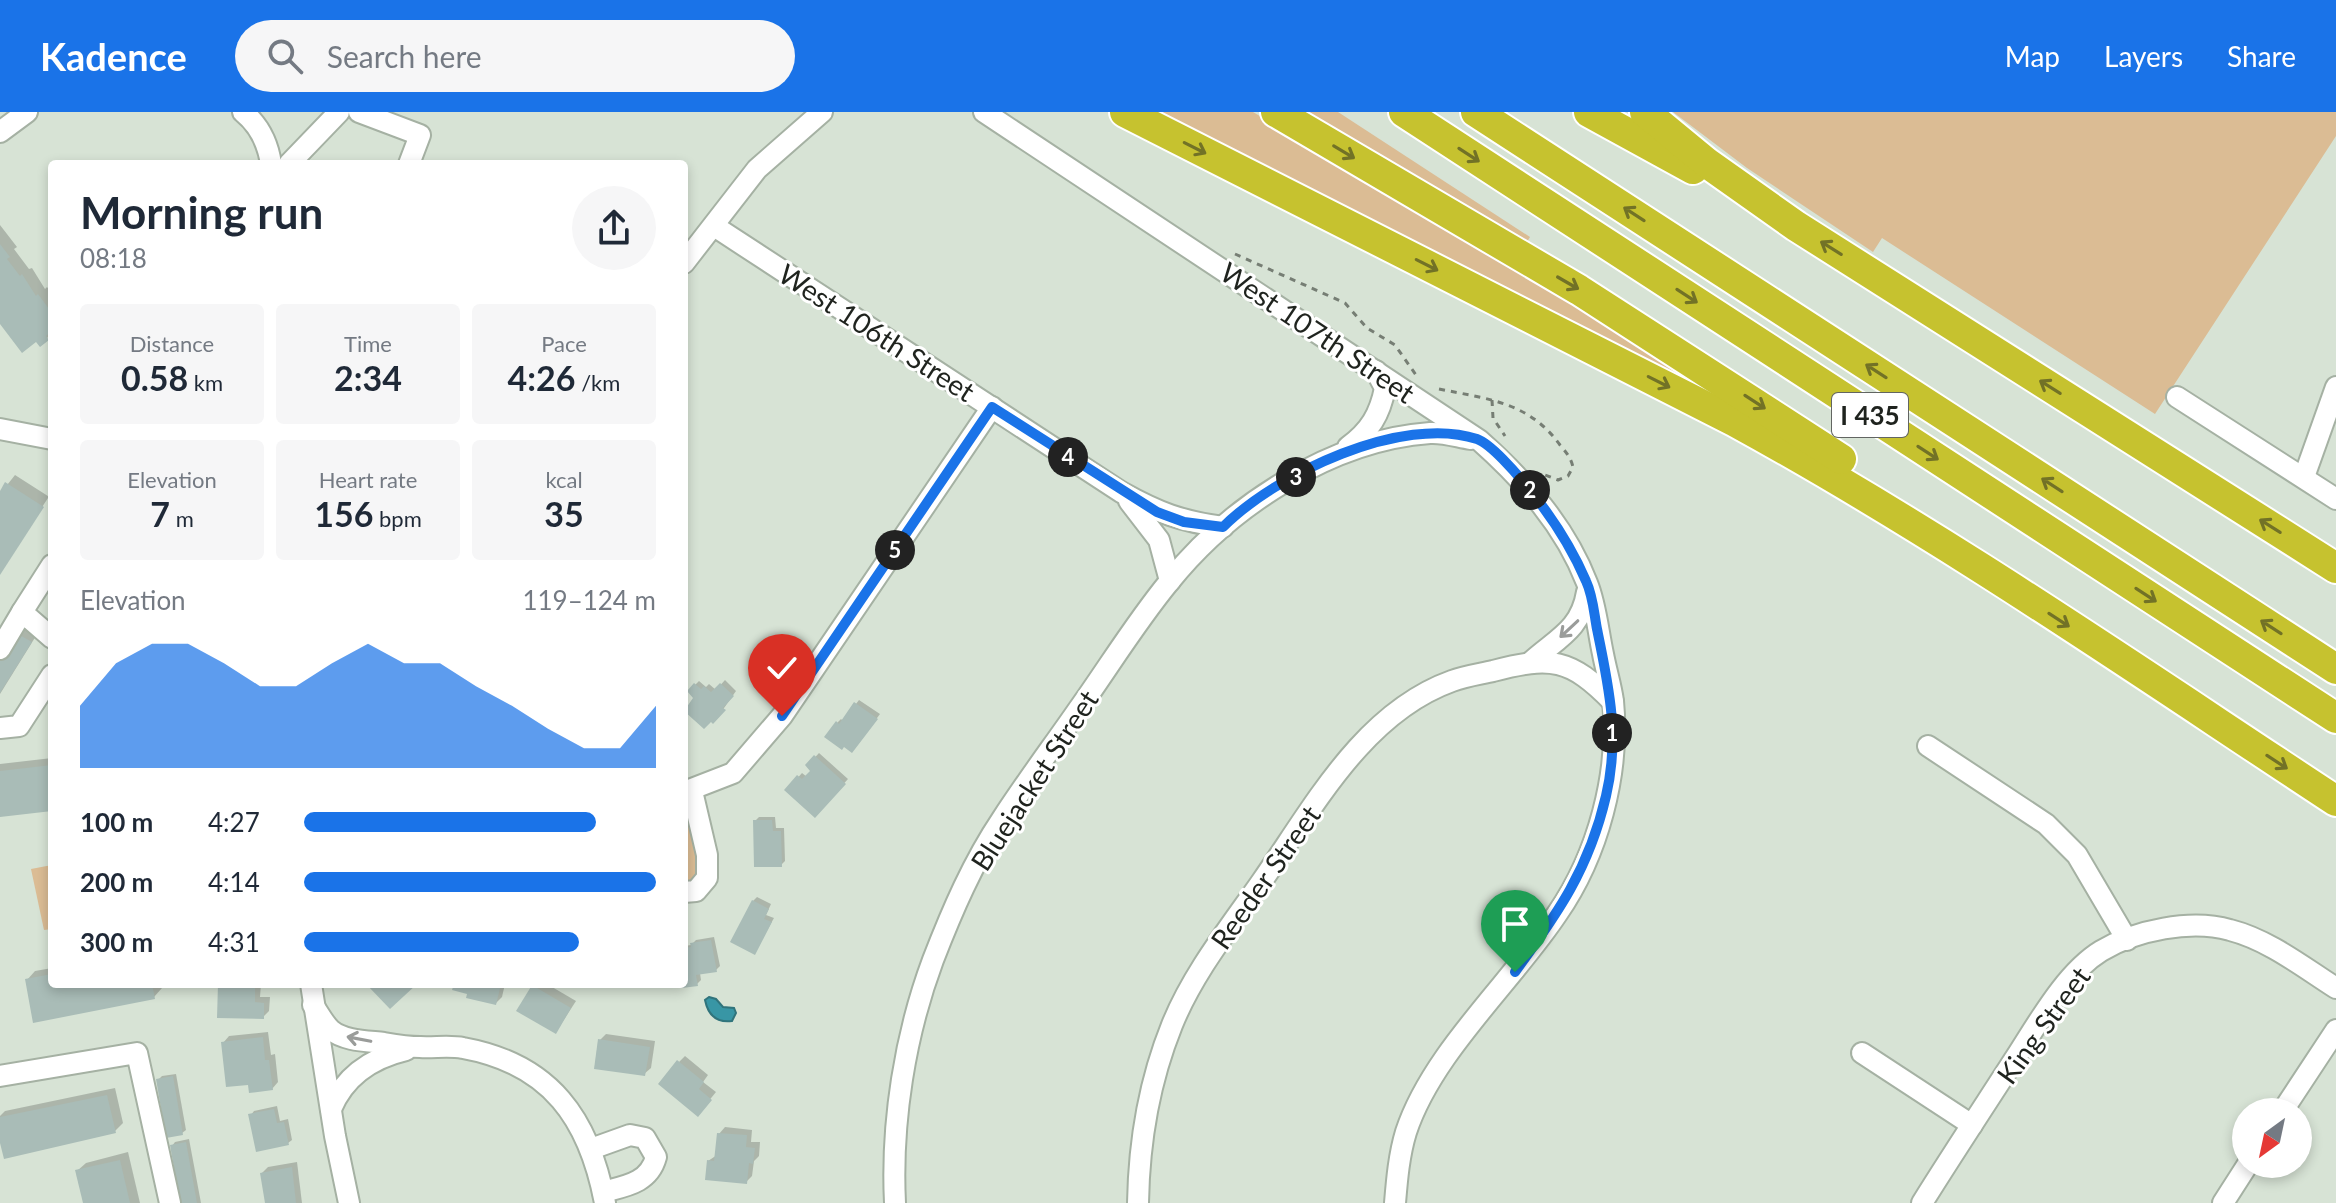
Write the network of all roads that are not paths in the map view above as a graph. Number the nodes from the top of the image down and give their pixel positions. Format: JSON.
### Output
{"nodes":[{"id":1,"x":27,"y":112,"type":"edge"},
{"id":2,"x":243,"y":112,"type":"edge"},
{"id":3,"x":339,"y":112,"type":"edge"},
{"id":4,"x":359,"y":112,"type":"edge"},
{"id":5,"x":822,"y":112,"type":"edge"},
{"id":6,"x":984,"y":112,"type":"edge"},
{"id":7,"x":1125,"y":112,"type":"edge"},
{"id":8,"x":1276,"y":112,"type":"edge"},
{"id":9,"x":1404,"y":112,"type":"edge"},
{"id":10,"x":1476,"y":112,"type":"edge"},
{"id":11,"x":1589,"y":112,"type":"edge"},
{"id":12,"x":1645,"y":112,"type":"edge"},
{"id":13,"x":0,"y":132,"type":"edge"},
{"id":14,"x":271,"y":160,"type":"edge"},
{"id":15,"x":293,"y":160,"type":"edge"},
{"id":16,"x":411,"y":160,"type":"edge"},
{"id":17,"x":714,"y":226,"type":"junction"},
{"id":18,"x":1796,"y":226,"type":"junction"},
{"id":19,"x":688,"y":258,"type":"edge"},
{"id":20,"x":1374,"y":369,"type":"junction"},
{"id":21,"x":2336,"y":387,"type":"edge"},
{"id":22,"x":2177,"y":397,"type":"dead end"},
{"id":23,"x":992,"y":407,"type":"junction"},
{"id":24,"x":2331,"y":420,"type":"edge"},
{"id":25,"x":0,"y":429,"type":"edge"},
{"id":26,"x":48,"y":438,"type":"edge"},
{"id":27,"x":1479,"y":440,"type":"junction"},
{"id":28,"x":1339,"y":455,"type":"junction"},
{"id":29,"x":2304,"y":477,"type":"junction"},
{"id":30,"x":1121,"y":492,"type":"junction"},
{"id":31,"x":2336,"y":499,"type":"edge"},
{"id":32,"x":1223,"y":527,"type":"junction"},
{"id":33,"x":2336,"y":568,"type":"edge"},
{"id":34,"x":48,"y":571,"type":"edge"},
{"id":35,"x":1994,"y":577,"type":"junction"},
{"id":36,"x":1170,"y":581,"type":"junction"},
{"id":37,"x":1588,"y":585,"type":"junction"},
{"id":38,"x":22,"y":612,"type":"junction"},
{"id":39,"x":48,"y":635,"type":"edge"},
{"id":40,"x":0,"y":649,"type":"edge"},
{"id":41,"x":1532,"y":661,"type":"junction"},
{"id":42,"x":2336,"y":669,"type":"edge"},
{"id":43,"x":48,"y":681,"type":"edge"},
{"id":44,"x":1613,"y":702,"type":"junction"},
{"id":45,"x":2336,"y":718,"type":"edge"},
{"id":46,"x":0,"y":728,"type":"edge"},
{"id":47,"x":1928,"y":746,"type":"dead end"},
{"id":48,"x":688,"y":791,"type":"edge"},
{"id":49,"x":2336,"y":801,"type":"edge"},
{"id":50,"x":688,"y":892,"type":"edge"},
{"id":51,"x":2127,"y":940,"type":"junction"},
{"id":52,"x":2336,"y":988,"type":"edge"},
{"id":53,"x":312,"y":994,"type":"edge"},
{"id":54,"x":2336,"y":1030,"type":"edge"},
{"id":55,"x":418,"y":1047,"type":"junction"},
{"id":56,"x":1862,"y":1053,"type":"dead end"},
{"id":57,"x":0,"y":1076,"type":"edge"},
{"id":58,"x":2291,"y":1098,"type":"edge"},
{"id":59,"x":331,"y":1109,"type":"junction"},
{"id":60,"x":1972,"y":1125,"type":"junction"},
{"id":61,"x":591,"y":1149,"type":"junction"},
{"id":62,"x":2239,"y":1178,"type":"edge"},
{"id":63,"x":604,"y":1197,"type":"edge"},
{"id":64,"x":170,"y":1203,"type":"edge"},
{"id":65,"x":349,"y":1203,"type":"edge"},
{"id":66,"x":895,"y":1203,"type":"edge"},
{"id":67,"x":1138,"y":1203,"type":"edge"},
{"id":68,"x":1395,"y":1203,"type":"edge"},
{"id":69,"x":1922,"y":1203,"type":"edge"},
{"id":70,"x":2223,"y":1203,"type":"edge"}],
"edges":[{"from":1,"to":13,"type":"street"},
{"from":2,"to":14,"type":"street"},
{"from":3,"to":15,"type":"street"},
{"from":4,"to":16,"type":"street"},
{"from":5,"to":17,"type":"street"},
{"from":6,"to":20,"type":"street","name":"West 107th Street"},
{"from":7,"to":35,"type":"highway","one_way":true},
{"from":8,"to":35,"type":"highway","one_way":true},
{"from":9,"to":45,"type":"highway","number":"I 435","one_way":true},
{"from":42,"to":10,"type":"highway","number":"I 435","one_way":true},
{"from":11,"to":18,"type":"highway"},
{"from":12,"to":18,"type":"highway"},
{"from":17,"to":19,"type":"street"},
{"from":17,"to":23,"type":"street","name":"West 106th Street"},
{"from":33,"to":18,"type":"highway","one_way":true},
{"from":20,"to":27,"type":"street","name":"West 107th Street"},
{"from":20,"to":28,"type":"street","name":"Bluejacket Street"},
{"from":21,"to":24,"type":"street"},
{"from":22,"to":29,"type":"street"},
{"from":23,"to":30,"type":"street","name":"West 106th Street"},
{"from":23,"to":48,"type":"street"},
{"from":24,"to":29,"type":"street"},
{"from":25,"to":26,"type":"street"},
{"from":27,"to":28,"type":"street","name":"Bluejacket Street"},
{"from":27,"to":37,"type":"street","name":"West 107th Street"},
{"from":28,"to":32,"type":"street","name":"Bluejacket Street"},
{"from":29,"to":31,"type":"street"},
{"from":30,"to":32,"type":"street","name":"West 106th Street"},
{"from":30,"to":36,"type":"street","name":"West 106th Street"},
{"from":32,"to":36,"type":"street","name":"Bluejacket Street"},
{"from":34,"to":38,"type":"street"},
{"from":35,"to":49,"type":"highway","one_way":true},
{"from":36,"to":66,"type":"street","name":"Bluejacket Street"},
{"from":37,"to":41,"type":"street","name":"Reeder Street","one_way":true},
{"from":37,"to":44,"type":"street","name":"West 107th Street"},
{"from":38,"to":39,"type":"street"},
{"from":38,"to":40,"type":"street"},
{"from":41,"to":44,"type":"street","name":"Reeder Street"},
{"from":41,"to":67,"type":"street","name":"Reeder Street"},
{"from":43,"to":46,"type":"street"},
{"from":44,"to":68,"type":"street","name":"West 107th Street"},
{"from":47,"to":51,"type":"street"},
{"from":48,"to":50,"type":"street"},
{"from":51,"to":52,"type":"street"},
{"from":51,"to":60,"type":"street","name":"King Street"},
{"from":55,"to":53,"type":"street","one_way":true},
{"from":53,"to":59,"type":"street"},
{"from":54,"to":58,"type":"street"},
{"from":55,"to":59,"type":"street"},
{"from":55,"to":61,"type":"street"},
{"from":56,"to":60,"type":"street"},
{"from":57,"to":64,"type":"street"},
{"from":59,"to":65,"type":"street"},
{"from":60,"to":69,"type":"street","name":"King Street"},
{"from":61,"to":63,"type":"street"},
{"from":61,"to":63,"type":"street"},
{"from":62,"to":70,"type":"street"}]}
